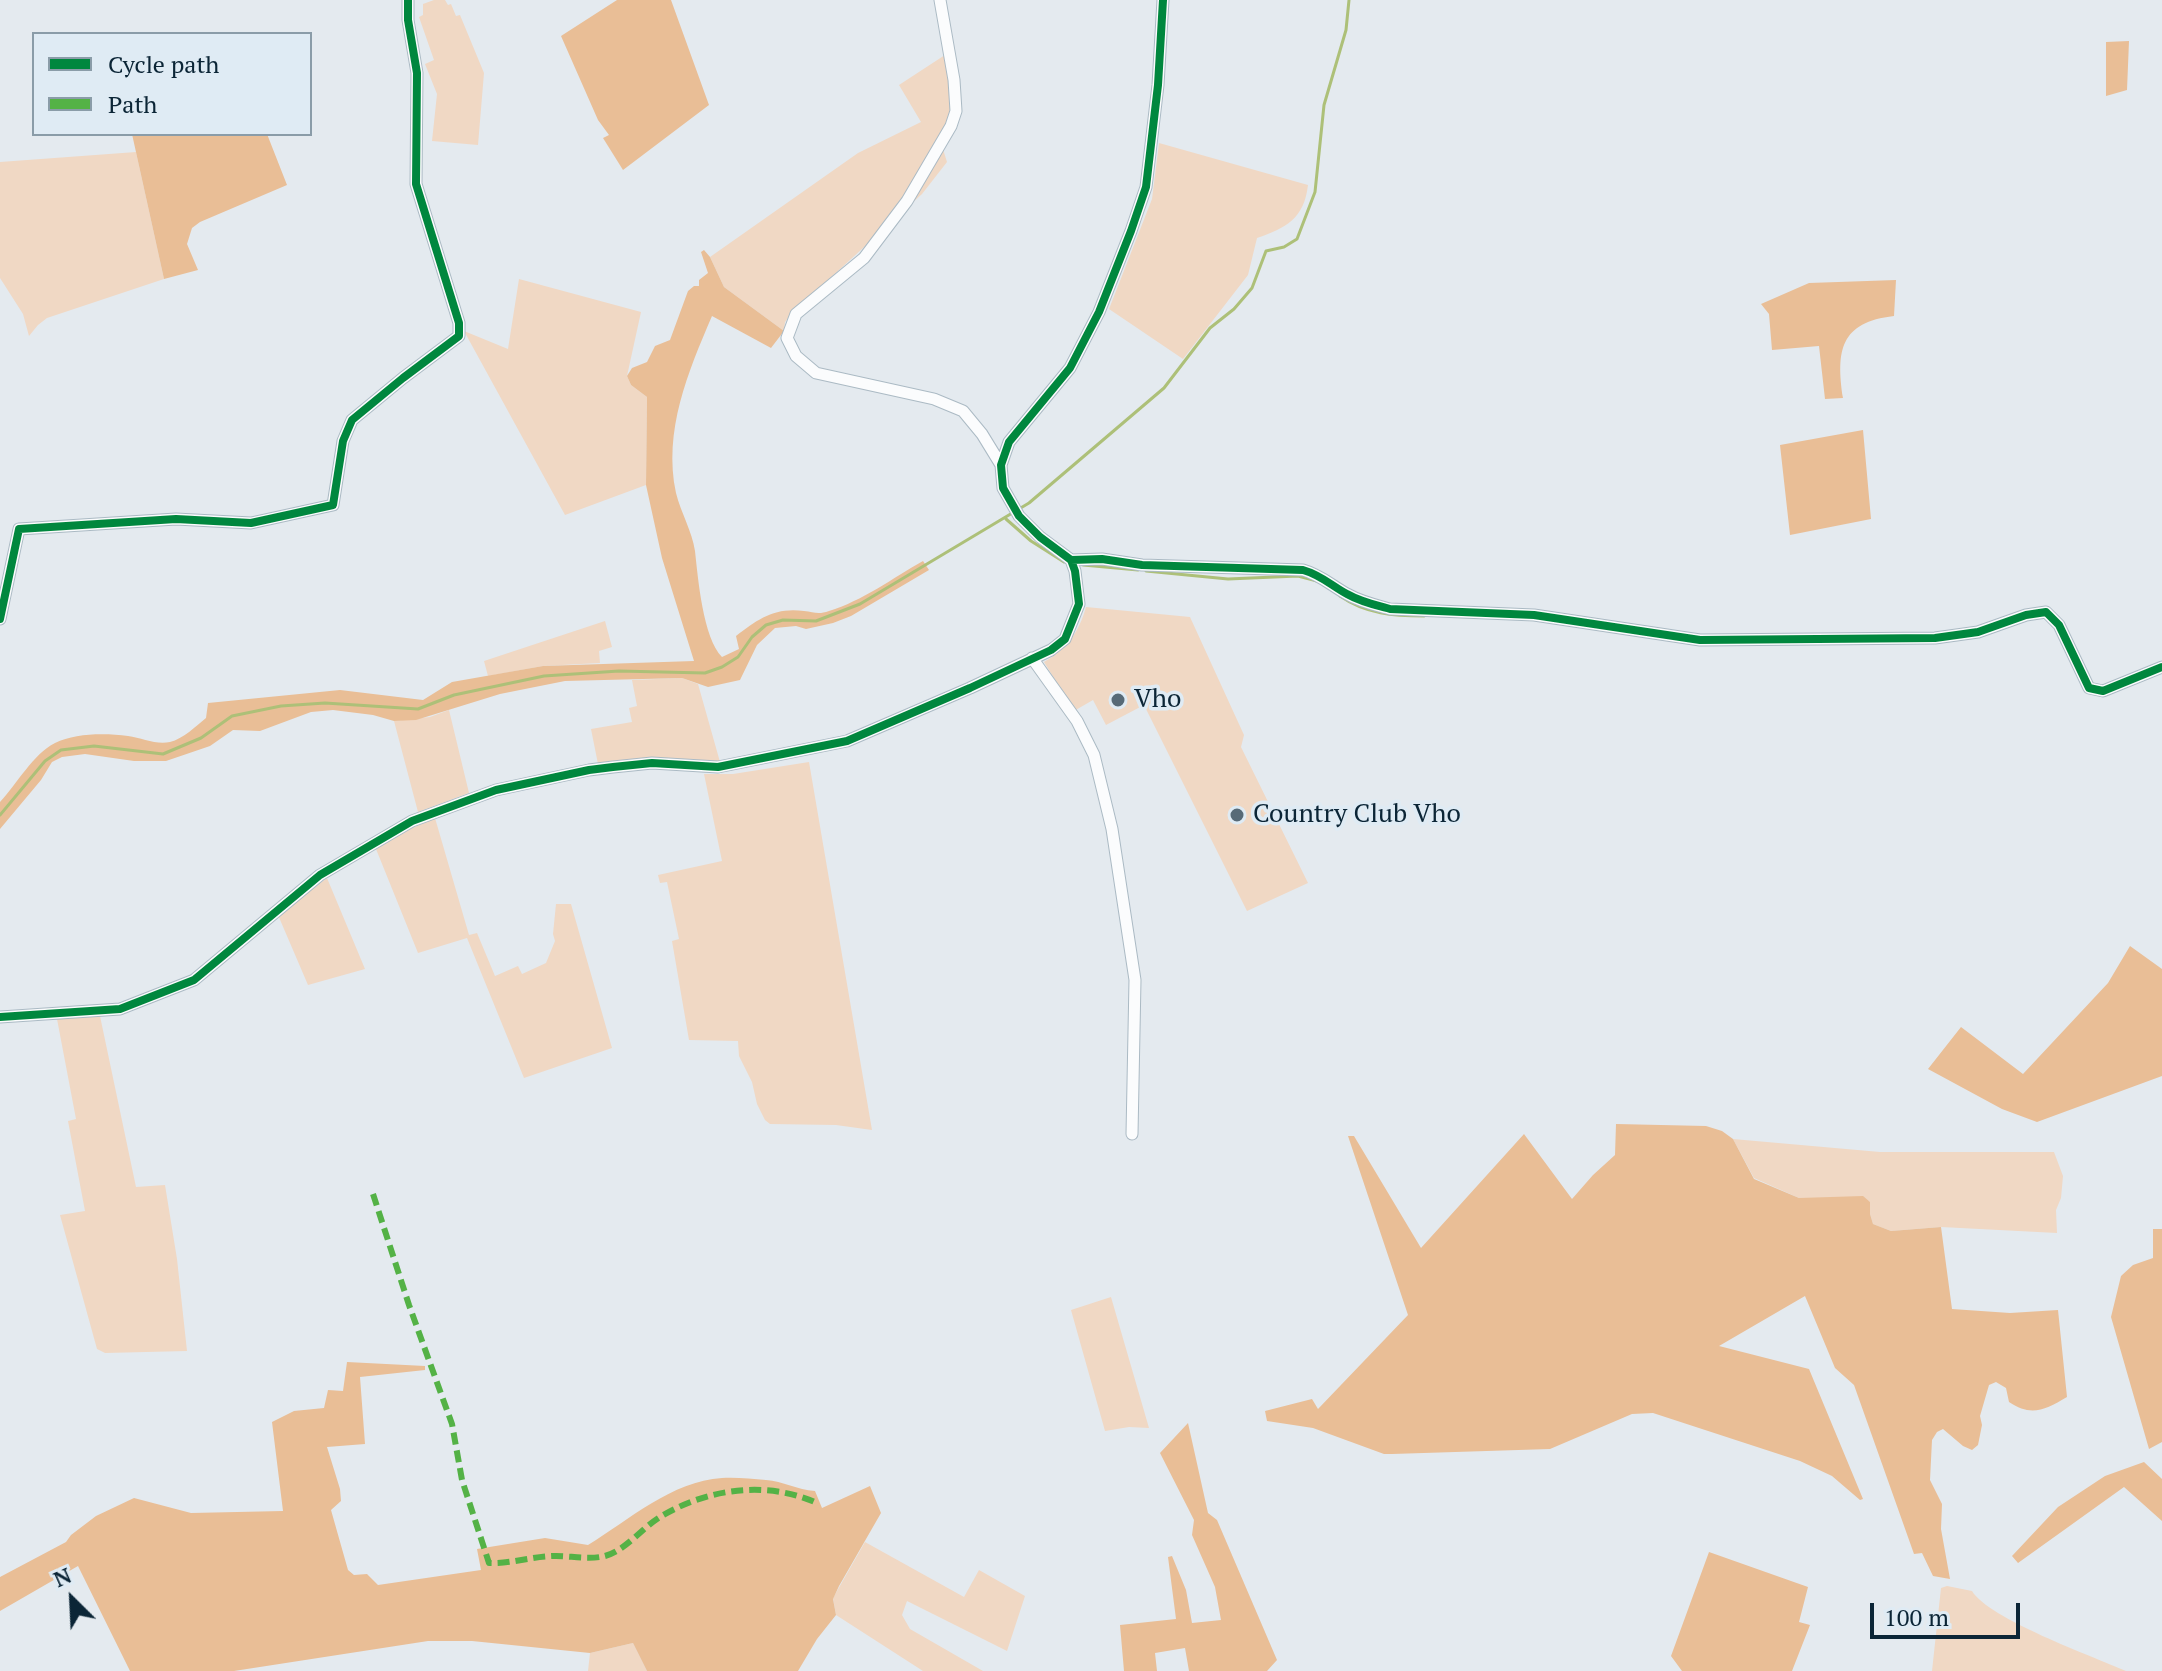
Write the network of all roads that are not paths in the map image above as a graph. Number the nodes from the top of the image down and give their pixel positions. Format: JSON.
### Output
{"nodes":[{"id":1,"x":408,"y":0,"type":"edge"},
{"id":2,"x":940,"y":0,"type":"edge"},
{"id":3,"x":1163,"y":0,"type":"edge"},
{"id":4,"x":1001,"y":465,"type":"junction"},
{"id":5,"x":1071,"y":560,"type":"junction"},
{"id":6,"x":0,"y":619,"type":"edge"},
{"id":7,"x":1032,"y":658,"type":"junction"},
{"id":8,"x":2162,"y":667,"type":"edge"},
{"id":9,"x":0,"y":1017,"type":"edge"},
{"id":10,"x":1132,"y":1134,"type":"dead end"}],
"edges":[{"from":1,"to":6,"type":"street"},
{"from":2,"to":4,"type":"street"},
{"from":3,"to":4,"type":"street"},
{"from":4,"to":5,"type":"street"},
{"from":5,"to":7,"type":"street"},
{"from":5,"to":8,"type":"street"},
{"from":7,"to":9,"type":"street"},
{"from":7,"to":10,"type":"street"}]}
